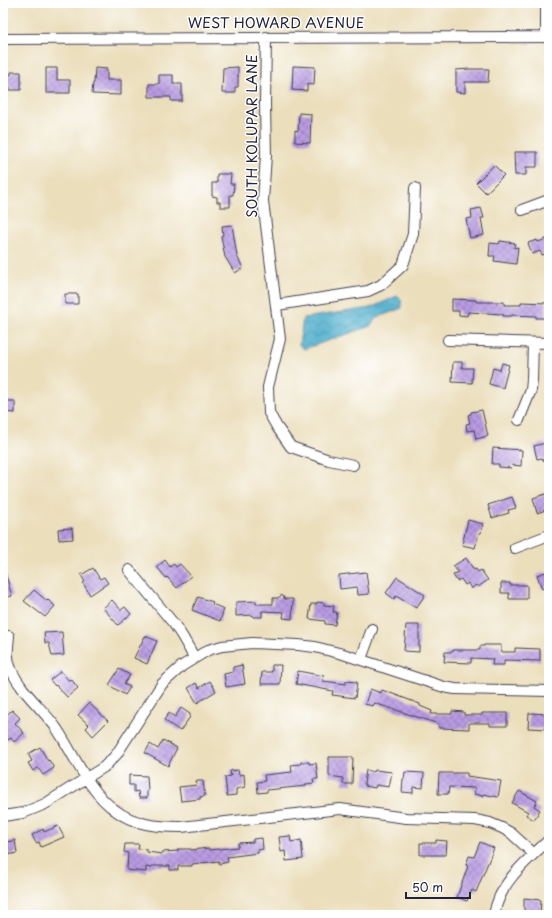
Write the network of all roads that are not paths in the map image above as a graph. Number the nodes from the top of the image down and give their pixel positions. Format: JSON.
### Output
{"nodes":[{"id":1,"x":546,"y":3,"type":"edge"},
{"id":2,"x":266,"y":37,"type":"junction"},
{"id":3,"x":547,"y":37,"type":"edge"},
{"id":4,"x":3,"y":39,"type":"edge"},
{"id":5,"x":415,"y":188,"type":"dead end"},
{"id":6,"x":549,"y":200,"type":"edge"},
{"id":7,"x":522,"y":210,"type":"dead end"},
{"id":8,"x":277,"y":306,"type":"junction"},
{"id":9,"x":448,"y":340,"type":"dead end"},
{"id":10,"x":533,"y":343,"type":"junction"},
{"id":11,"x":549,"y":343,"type":"edge"},
{"id":12,"x":519,"y":420,"type":"dead end"},
{"id":13,"x":353,"y":464,"type":"dead end"},
{"id":14,"x":549,"y":536,"type":"edge"},
{"id":15,"x":515,"y":548,"type":"dead end"},
{"id":16,"x":129,"y":570,"type":"dead end"},
{"id":17,"x":372,"y":629,"type":"dead end"},
{"id":18,"x":9,"y":636,"type":"dead end"},
{"id":19,"x":194,"y":657,"type":"junction"},
{"id":20,"x":361,"y":659,"type":"junction"},
{"id":21,"x":549,"y":691,"type":"edge"},
{"id":22,"x":87,"y":778,"type":"junction"},
{"id":23,"x":3,"y":816,"type":"edge"},
{"id":24,"x":549,"y":840,"type":"edge"},
{"id":25,"x":534,"y":854,"type":"junction"},
{"id":26,"x":494,"y":915,"type":"edge"}],
"edges":[{"from":1,"to":3,"type":"street"},
{"from":2,"to":3,"type":"street","name":"WEST HOWARD AVENUE"},
{"from":2,"to":4,"type":"street","name":"WEST HOWARD AVENUE"},
{"from":2,"to":8,"type":"street","name":"SOUTH KOLUPAR LANE"},
{"from":5,"to":8,"type":"street"},
{"from":6,"to":7,"type":"street"},
{"from":8,"to":13,"type":"street","name":"SOUTH KOLUPAR LANE"},
{"from":9,"to":10,"type":"street"},
{"from":10,"to":11,"type":"street"},
{"from":10,"to":12,"type":"street"},
{"from":14,"to":15,"type":"street"},
{"from":16,"to":19,"type":"street"},
{"from":17,"to":20,"type":"street"},
{"from":18,"to":22,"type":"street"},
{"from":19,"to":20,"type":"street"},
{"from":19,"to":22,"type":"street"},
{"from":20,"to":21,"type":"street"},
{"from":22,"to":23,"type":"street"},
{"from":22,"to":25,"type":"street"},
{"from":24,"to":25,"type":"street"},
{"from":25,"to":26,"type":"street"}]}
